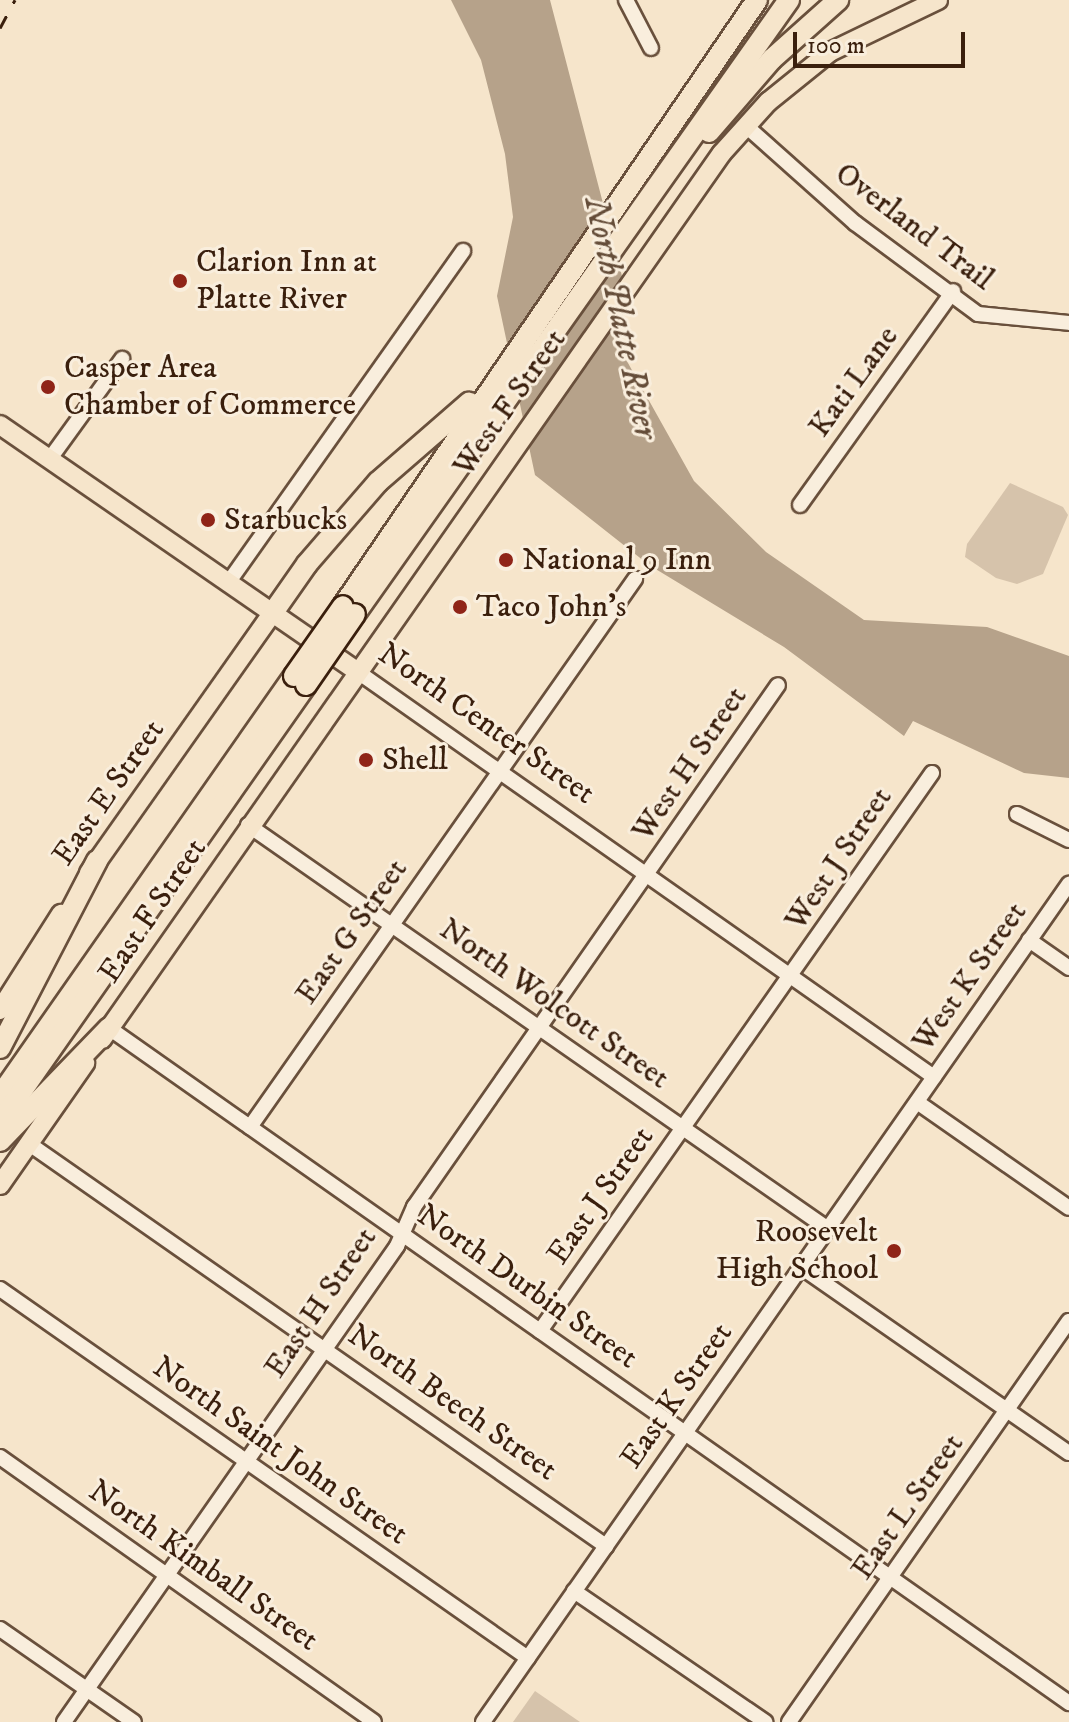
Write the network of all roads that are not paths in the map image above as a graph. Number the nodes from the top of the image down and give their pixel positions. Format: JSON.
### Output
{"nodes":[{"id":1,"x":626,"y":0,"type":"edge"},
{"id":2,"x":757,"y":0,"type":"edge"},
{"id":3,"x":767,"y":0,"type":"edge"},
{"id":4,"x":789,"y":0,"type":"edge"},
{"id":5,"x":838,"y":0,"type":"edge"},
{"id":6,"x":938,"y":0,"type":"edge"},
{"id":7,"x":651,"y":48,"type":"dead end"},
{"id":8,"x":717,"y":63,"type":"junction"},
{"id":9,"x":746,"y":126,"type":"junction"},
{"id":10,"x":645,"y":204,"type":"junction"},
{"id":11,"x":463,"y":251,"type":"dead end"},
{"id":12,"x":953,"y":291,"type":"junction"},
{"id":13,"x":1069,"y":323,"type":"edge"},
{"id":14,"x":122,"y":359,"type":"dead end"},
{"id":15,"x":492,"y":382,"type":"junction"},
{"id":16,"x":0,"y":425,"type":"edge"},
{"id":17,"x":49,"y":460,"type":"junction"},
{"id":18,"x":800,"y":505,"type":"dead end"},
{"id":19,"x":635,"y":579,"type":"dead end"},
{"id":20,"x":228,"y":583,"type":"junction"},
{"id":21,"x":349,"y":610,"type":"junction"},
{"id":22,"x":272,"y":614,"type":"junction"},
{"id":23,"x":358,"y":672,"type":"junction"},
{"id":24,"x":300,"y":680,"type":"junction"},
{"id":25,"x":778,"y":685,"type":"dead end"},
{"id":26,"x":500,"y":769,"type":"junction"},
{"id":27,"x":932,"y":773,"type":"dead end"},
{"id":28,"x":1017,"y":814,"type":"dead end"},
{"id":29,"x":248,"y":825,"type":"junction"},
{"id":30,"x":1069,"y":840,"type":"edge"},
{"id":31,"x":97,"y":861,"type":"junction"},
{"id":32,"x":649,"y":875,"type":"junction"},
{"id":33,"x":1069,"y":884,"type":"edge"},
{"id":34,"x":392,"y":925,"type":"junction"},
{"id":35,"x":1029,"y":940,"type":"junction"},
{"id":36,"x":1069,"y":968,"type":"edge"},
{"id":37,"x":792,"y":976,"type":"junction"},
{"id":38,"x":0,"y":1010,"type":"edge"},
{"id":39,"x":109,"y":1028,"type":"junction"},
{"id":40,"x":541,"y":1029,"type":"junction"},
{"id":41,"x":0,"y":1048,"type":"edge"},
{"id":42,"x":934,"y":1077,"type":"junction"},
{"id":43,"x":0,"y":1096,"type":"edge"},
{"id":44,"x":917,"y":1102,"type":"junction"},
{"id":45,"x":0,"y":1122,"type":"edge"},
{"id":46,"x":250,"y":1127,"type":"junction"},
{"id":47,"x":684,"y":1129,"type":"junction"},
{"id":48,"x":0,"y":1141,"type":"edge"},
{"id":49,"x":28,"y":1143,"type":"junction"},
{"id":50,"x":0,"y":1185,"type":"edge"},
{"id":51,"x":1069,"y":1208,"type":"edge"},
{"id":52,"x":828,"y":1229,"type":"junction"},
{"id":53,"x":402,"y":1234,"type":"junction"},
{"id":54,"x":801,"y":1267,"type":"junction"},
{"id":55,"x":0,"y":1289,"type":"edge"},
{"id":56,"x":1069,"y":1321,"type":"edge"},
{"id":57,"x":540,"y":1331,"type":"junction"},
{"id":58,"x":325,"y":1349,"type":"junction"},
{"id":59,"x":1009,"y":1411,"type":"junction"},
{"id":60,"x":685,"y":1433,"type":"junction"},
{"id":61,"x":1069,"y":1453,"type":"edge"},
{"id":62,"x":0,"y":1457,"type":"edge"},
{"id":63,"x":246,"y":1462,"type":"junction"},
{"id":64,"x":606,"y":1546,"type":"junction"},
{"id":65,"x":166,"y":1574,"type":"junction"},
{"id":66,"x":892,"y":1579,"type":"junction"},
{"id":67,"x":574,"y":1591,"type":"junction"},
{"id":68,"x":0,"y":1629,"type":"edge"},
{"id":69,"x":528,"y":1658,"type":"junction"},
{"id":70,"x":88,"y":1688,"type":"junction"},
{"id":71,"x":1069,"y":1703,"type":"edge"},
{"id":72,"x":64,"y":1722,"type":"edge"},
{"id":73,"x":134,"y":1722,"type":"edge"},
{"id":74,"x":374,"y":1722,"type":"edge"},
{"id":75,"x":483,"y":1722,"type":"edge"},
{"id":76,"x":765,"y":1722,"type":"edge"},
{"id":77,"x":789,"y":1722,"type":"edge"}],
"edges":[{"from":1,"to":7,"type":"street"},
{"from":2,"to":8,"type":"highway"},
{"from":3,"to":8,"type":"highway"},
{"from":4,"to":10,"type":"highway"},
{"from":5,"to":10,"type":"highway"},
{"from":6,"to":9,"type":"main road","name":"West F Street"},
{"from":8,"to":15,"type":"highway"},
{"from":9,"to":12,"type":"street","name":"Overland Trail"},
{"from":9,"to":23,"type":"main road","name":"West F Street"},
{"from":10,"to":21,"type":"highway"},
{"from":11,"to":20,"type":"street"},
{"from":12,"to":13,"type":"street","name":"Overland Trail"},
{"from":12,"to":18,"type":"street","name":"Kati Lane"},
{"from":14,"to":17,"type":"street"},
{"from":15,"to":21,"type":"highway"},
{"from":15,"to":22,"type":"highway"},
{"from":16,"to":17,"type":"main road","name":"North Center Street"},
{"from":17,"to":20,"type":"main road","name":"North Center Street"},
{"from":19,"to":26,"type":"street","name":"East G Street"},
{"from":20,"to":22,"type":"main road","name":"North Center Street"},
{"from":21,"to":24,"type":"highway","bridge":true},
{"from":22,"to":23,"type":"main road","name":"North Center Street"},
{"from":22,"to":31,"type":"main road","name":"East E Street"},
{"from":23,"to":26,"type":"street","name":"North Center Street"},
{"from":23,"to":29,"type":"main road","name":"East F Street"},
{"from":24,"to":43,"type":"highway"},
{"from":24,"to":45,"type":"highway"},
{"from":25,"to":32,"type":"street","name":"West H Street"},
{"from":26,"to":32,"type":"street","name":"North Center Street"},
{"from":26,"to":34,"type":"street","name":"East G Street"},
{"from":27,"to":37,"type":"street","name":"West J Street"},
{"from":28,"to":30,"type":"street"},
{"from":29,"to":34,"type":"street","name":"North Wolcott Street"},
{"from":29,"to":39,"type":"main road","name":"East F Street"},
{"from":31,"to":38,"type":"main road","name":"East E Street"},
{"from":31,"to":41,"type":"highway"},
{"from":32,"to":37,"type":"street","name":"North Center Street"},
{"from":32,"to":40,"type":"street","name":"East H Street"},
{"from":33,"to":35,"type":"street","name":"West K Street"},
{"from":34,"to":40,"type":"street","name":"North Wolcott Street"},
{"from":34,"to":46,"type":"street","name":"East G Street"},
{"from":35,"to":36,"type":"street"},
{"from":35,"to":42,"type":"street","name":"West K Street"},
{"from":37,"to":42,"type":"street","name":"North Center Street"},
{"from":37,"to":47,"type":"street","name":"East J Street"},
{"from":39,"to":46,"type":"street","name":"North Durbin Street"},
{"from":39,"to":48,"type":"highway"},
{"from":39,"to":49,"type":"main road","name":"East F Street"},
{"from":40,"to":47,"type":"street","name":"North Wolcott Street"},
{"from":40,"to":53,"type":"street","name":"East H Street"},
{"from":42,"to":44,"type":"street","name":"West K Street"},
{"from":44,"to":51,"type":"street"},
{"from":44,"to":52,"type":"street","name":"East K Street"},
{"from":46,"to":53,"type":"street","name":"North Durbin Street"},
{"from":47,"to":52,"type":"street","name":"North Wolcott Street"},
{"from":47,"to":57,"type":"street","name":"East J Street"},
{"from":49,"to":50,"type":"main road","name":"East F Street"},
{"from":49,"to":58,"type":"street","name":"North Beech Street"},
{"from":52,"to":54,"type":"street","name":"East K Street"},
{"from":53,"to":57,"type":"street","name":"North Durbin Street"},
{"from":53,"to":58,"type":"street","name":"East H Street"},
{"from":54,"to":59,"type":"street"},
{"from":54,"to":60,"type":"street","name":"East K Street"},
{"from":55,"to":63,"type":"street","name":"North Saint John Street"},
{"from":56,"to":59,"type":"street","name":"East L Street"},
{"from":57,"to":60,"type":"street","name":"North Durbin Street"},
{"from":58,"to":63,"type":"street","name":"East H Street"},
{"from":58,"to":64,"type":"street","name":"North Beech Street"},
{"from":59,"to":61,"type":"street"},
{"from":59,"to":66,"type":"street","name":"East L Street"},
{"from":60,"to":64,"type":"street","name":"East K Street"},
{"from":60,"to":66,"type":"street","name":"North Durbin Street"},
{"from":62,"to":65,"type":"street","name":"North Kimball Street"},
{"from":63,"to":65,"type":"street","name":"East H Street"},
{"from":63,"to":69,"type":"street","name":"North Saint John Street"},
{"from":64,"to":67,"type":"street","name":"East K Street"},
{"from":65,"to":70,"type":"street","name":"East H Street"},
{"from":65,"to":74,"type":"street","name":"North Kimball Street"},
{"from":66,"to":71,"type":"street","name":"North Durbin Street"},
{"from":66,"to":77,"type":"street","name":"East L Street"},
{"from":67,"to":69,"type":"street","name":"East K Street"},
{"from":67,"to":76,"type":"street"},
{"from":68,"to":70,"type":"street"},
{"from":69,"to":75,"type":"street","name":"East K Street"},
{"from":70,"to":72,"type":"street","name":"East H Street"},
{"from":70,"to":73,"type":"street"}]}
